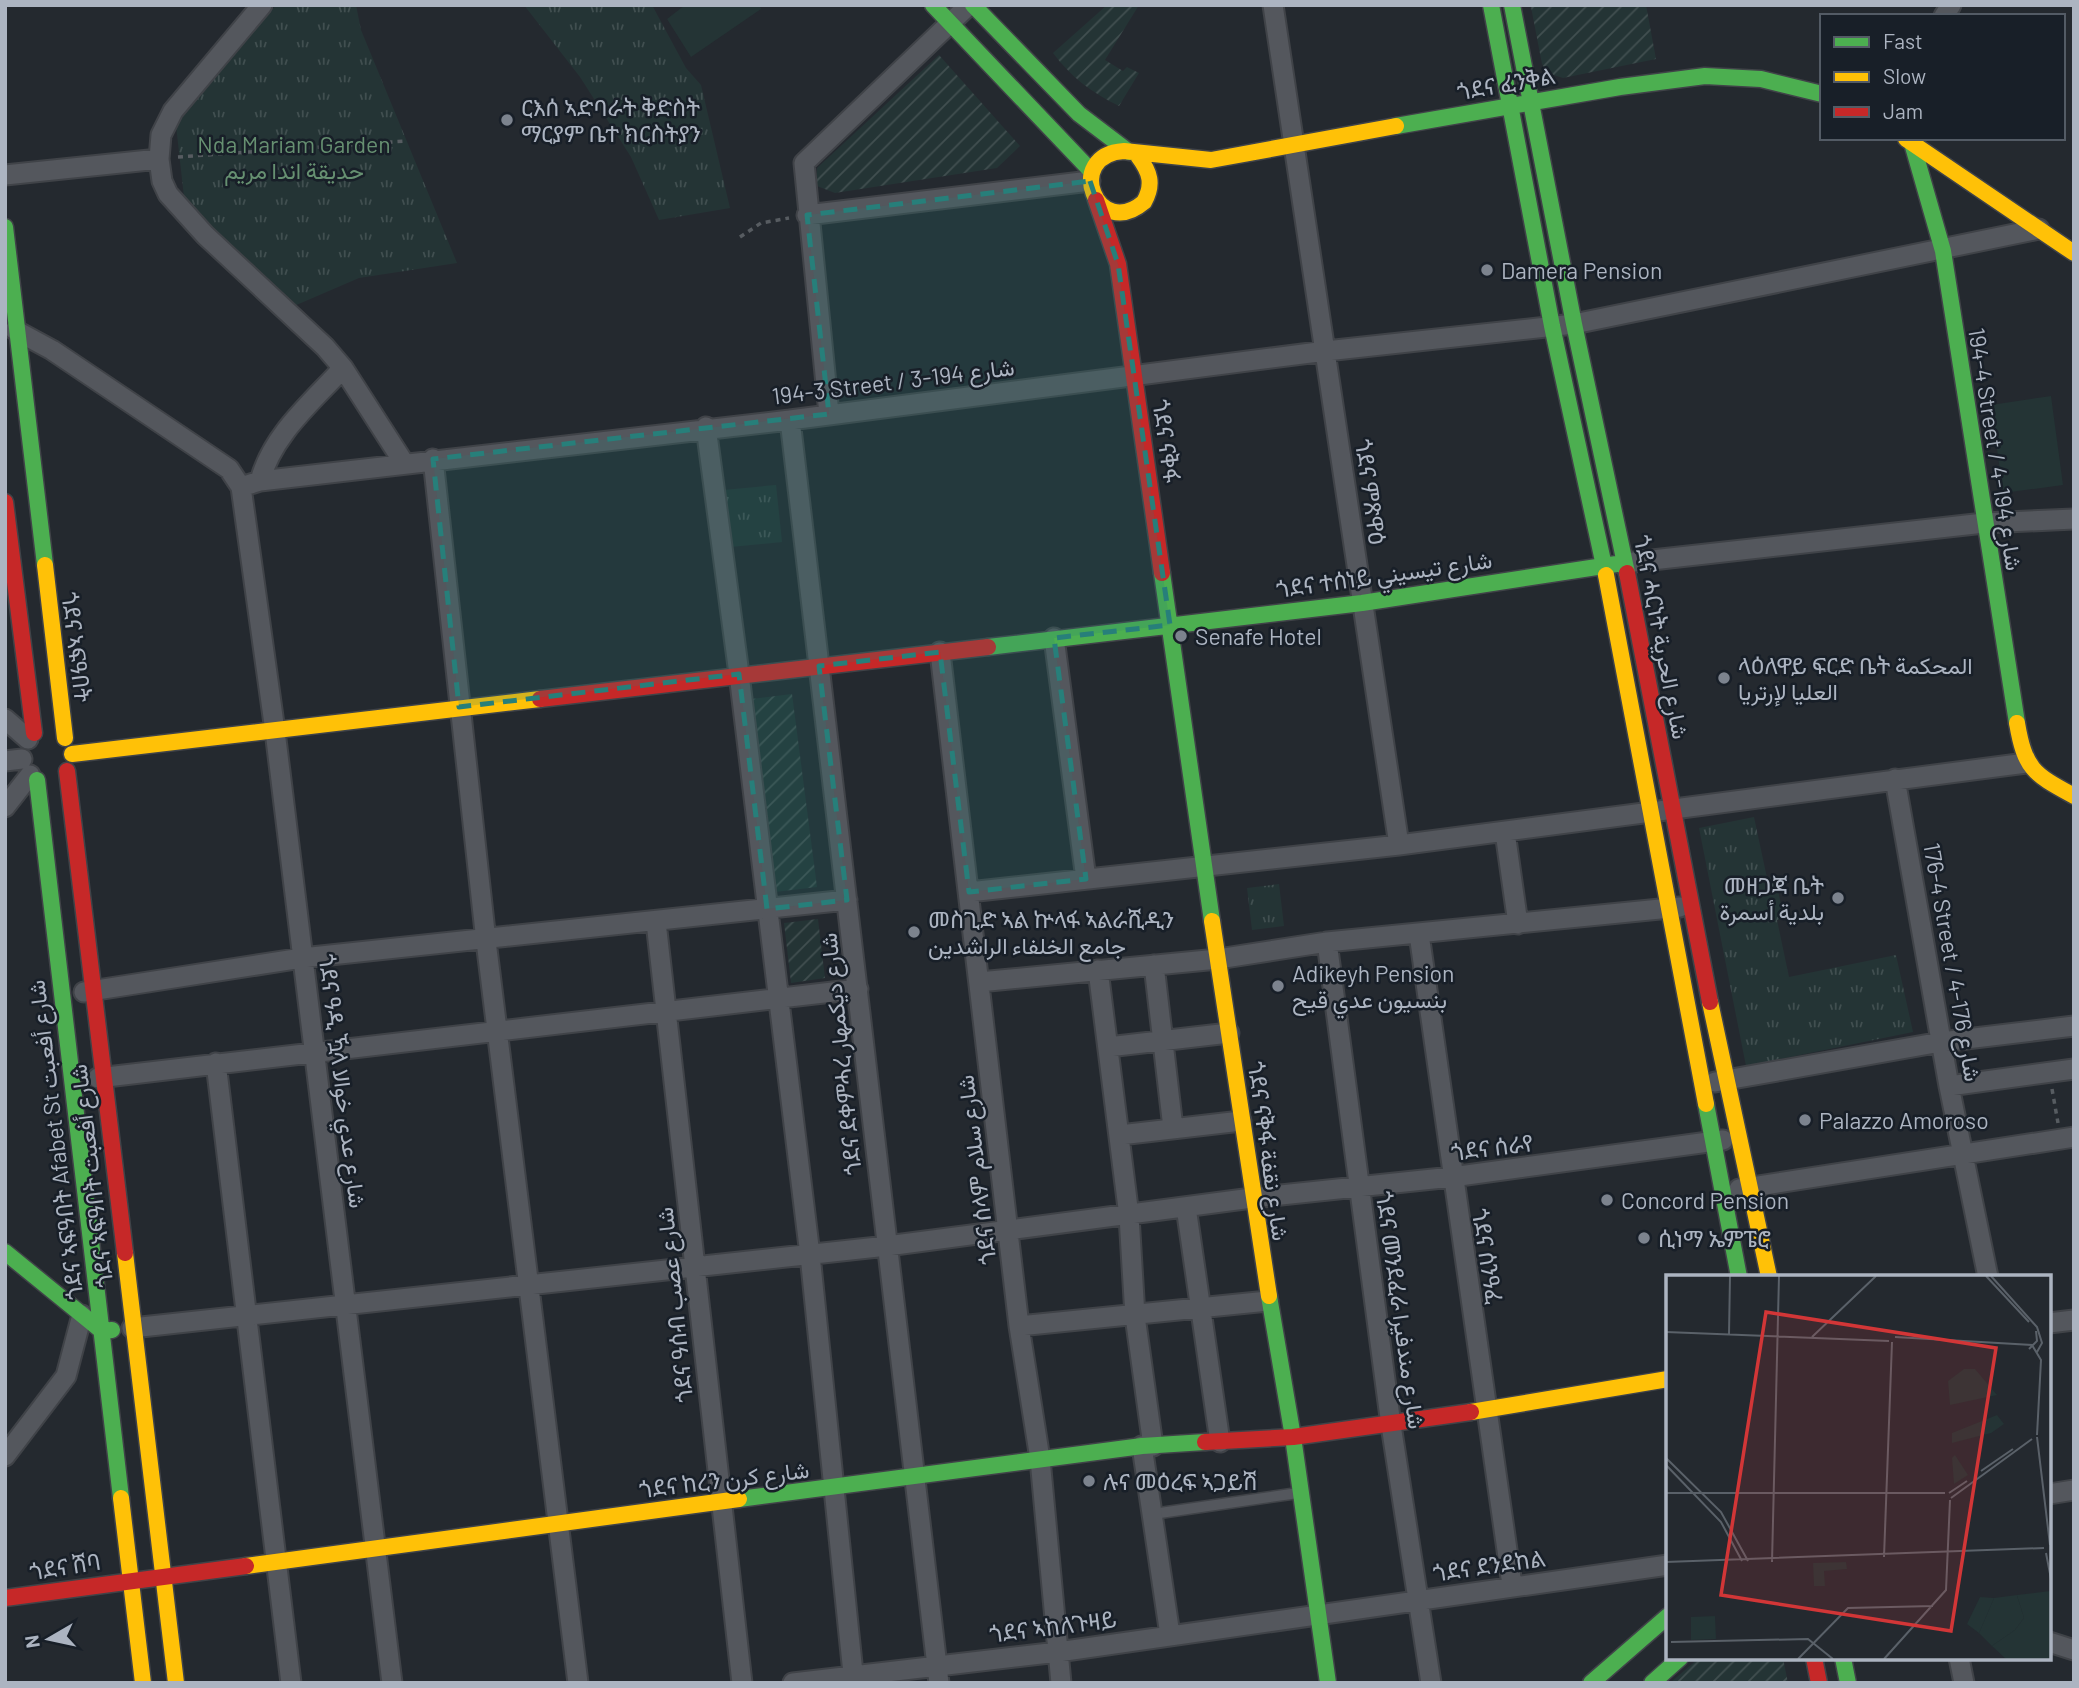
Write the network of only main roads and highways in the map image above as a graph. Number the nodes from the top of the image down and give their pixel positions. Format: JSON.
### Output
{"nodes":[{"id":1,"x":933,"y":5,"type":"edge"},
{"id":2,"x":971,"y":5,"type":"edge"},
{"id":3,"x":1491,"y":5,"type":"edge"},
{"id":4,"x":1512,"y":5,"type":"edge"},
{"id":5,"x":1820,"y":93,"type":"edge"},
{"id":6,"x":1532,"y":101,"type":"junction"},
{"id":7,"x":1510,"y":105,"type":"junction"},
{"id":8,"x":1908,"y":141,"type":"edge"},
{"id":9,"x":1133,"y":154,"type":"junction"},
{"id":10,"x":1198,"y":160,"type":"junction"},
{"id":11,"x":1183,"y":171,"type":"dead end"},
{"id":12,"x":1091,"y":176,"type":"junction"},
{"id":13,"x":1163,"y":184,"type":"dead end"},
{"id":14,"x":1096,"y":200,"type":"junction"},
{"id":15,"x":1142,"y":204,"type":"junction"},
{"id":16,"x":5,"y":227,"type":"edge"},
{"id":17,"x":2074,"y":253,"type":"edge"},
{"id":18,"x":1118,"y":264,"type":"junction"},
{"id":19,"x":11,"y":330,"type":"edge"},
{"id":20,"x":5,"y":502,"type":"edge"},
{"id":21,"x":1625,"y":563,"type":"junction"},
{"id":22,"x":1604,"y":565,"type":"junction"},
{"id":23,"x":1170,"y":625,"type":"junction"},
{"id":24,"x":31,"y":736,"type":"junction"},
{"id":25,"x":65,"y":738,"type":"junction"},
{"id":26,"x":72,"y":754,"type":"junction"},
{"id":27,"x":23,"y":769,"type":"edge"},
{"id":28,"x":67,"y":771,"type":"junction"},
{"id":29,"x":2074,"y":796,"type":"edge"},
{"id":30,"x":5,"y":1252,"type":"edge"},
{"id":31,"x":1739,"y":1275,"type":"edge"},
{"id":32,"x":1769,"y":1275,"type":"edge"},
{"id":33,"x":132,"y":1328,"type":"junction"},
{"id":34,"x":102,"y":1331,"type":"junction"},
{"id":35,"x":1666,"y":1379,"type":"edge"},
{"id":36,"x":1293,"y":1437,"type":"junction"},
{"id":37,"x":162,"y":1575,"type":"junction"},
{"id":38,"x":132,"y":1578,"type":"junction"},
{"id":39,"x":5,"y":1598,"type":"edge"},
{"id":40,"x":1666,"y":1618,"type":"edge"},
{"id":41,"x":1678,"y":1660,"type":"edge"},
{"id":42,"x":1814,"y":1660,"type":"edge"},
{"id":43,"x":1843,"y":1660,"type":"edge"},
{"id":44,"x":144,"y":1683,"type":"edge"},
{"id":45,"x":176,"y":1683,"type":"edge"},
{"id":46,"x":1328,"y":1683,"type":"edge"},
{"id":47,"x":1591,"y":1683,"type":"edge"},
{"id":48,"x":1652,"y":1683,"type":"edge"},
{"id":49,"x":1819,"y":1683,"type":"edge"},
{"id":50,"x":1848,"y":1683,"type":"edge"}],
"edges":[{"from":1,"to":12,"type":"main road"},
{"from":2,"to":9,"type":"main road"},
{"from":3,"to":7,"type":"main road","name":"ጎደና ሓርነት شارع الحرية"},
{"from":4,"to":6,"type":"main road","name":"ጎደና ሓርነት شارع الحرية"},
{"from":5,"to":6,"type":"main road","name":"ጎደና ፈንቅል"},
{"from":6,"to":7,"type":"main road","name":"ጎደና ፈንቅል"},
{"from":6,"to":21,"type":"main road","name":"ጎደና ሓርነት شارع الحرية"},
{"from":7,"to":10,"type":"main road","name":"ጎደና ፈንቅል"},
{"from":7,"to":22,"type":"main road","name":"ጎደና ሓርነት شارع الحرية"},
{"from":8,"to":17,"type":"main road"},
{"from":8,"to":29,"type":"main road","name":"194-4 Street / شارع 194-4"},
{"from":9,"to":10,"type":"main road","name":"ጎደና ፈንቅል"},
{"from":9,"to":12,"type":"main road"},
{"from":9,"to":15,"type":"main road"},
{"from":10,"to":11,"type":"main road","name":"ጎደና ፈንቅል"},
{"from":12,"to":14,"type":"main road"},
{"from":13,"to":15,"type":"main road"},
{"from":14,"to":15,"type":"main road"},
{"from":14,"to":18,"type":"main road","name":"ጎደና ናቅፋ"},
{"from":15,"to":18,"type":"main road","name":"ጎደና ናቅፋ"},
{"from":16,"to":19,"type":"main road","name":"ጎደና ኣፍዓበት"},
{"from":18,"to":23,"type":"main road","name":"ጎደና ናቅፋ"},
{"from":19,"to":25,"type":"main road","name":"ጎደና ኣፍዓበት"},
{"from":20,"to":24,"type":"main road"},
{"from":21,"to":22,"type":"main road","name":"ጎደና ተሰነይ شارع تيسيني"},
{"from":21,"to":32,"type":"main road","name":"ጎደና ሓርነት شارع الحرية"},
{"from":22,"to":23,"type":"main road","name":"ጎደና ተሰነይ شارع تيسيني"},
{"from":22,"to":31,"type":"main road","name":"ጎደና ሓርነት شارع الحرية"},
{"from":23,"to":26,"type":"main road","name":"ጎደና ተሰነይ شارع تيسيني"},
{"from":23,"to":36,"type":"main road","name":"ጎደና ናቅፋ شارع نقفة"},
{"from":24,"to":25,"type":"main road"},
{"from":24,"to":27,"type":"main road"},
{"from":25,"to":26,"type":"main road"},
{"from":26,"to":28,"type":"main road"},
{"from":27,"to":28,"type":"main road"},
{"from":27,"to":34,"type":"main road","name":"ጎደና ኣፍዓበት Afabet St شارع أفعبت"},
{"from":28,"to":33,"type":"main road","name":"ጎደና ኣፍዓበት شارع أفعبت"},
{"from":30,"to":34,"type":"main road"},
{"from":33,"to":34,"type":"main road"},
{"from":33,"to":37,"type":"main road","name":"ጎደና ኣፍዓበት شارع أفعبت"},
{"from":34,"to":38,"type":"main road","name":"ጎደና ኣፍዓበት Afabet St شارع أفعبت"},
{"from":35,"to":36,"type":"main road","name":"ጎደና ከረን شارع كرن"},
{"from":36,"to":37,"type":"main road","name":"ጎደና ከረን شارع كرن"},
{"from":36,"to":46,"type":"main road","name":"ጎደና ናቅፋ شارع نقفة"},
{"from":37,"to":38,"type":"main road","name":"ጎደና ሸባ"},
{"from":37,"to":45,"type":"main road","name":"ጎደና ኣፍዓበት شارع أفعبت"},
{"from":38,"to":39,"type":"main road","name":"ጎደና ሸባ"},
{"from":38,"to":44,"type":"main road"},
{"from":40,"to":47,"type":"main road"},
{"from":41,"to":48,"type":"main road"},
{"from":42,"to":49,"type":"main road"},
{"from":43,"to":50,"type":"main road"}]}
